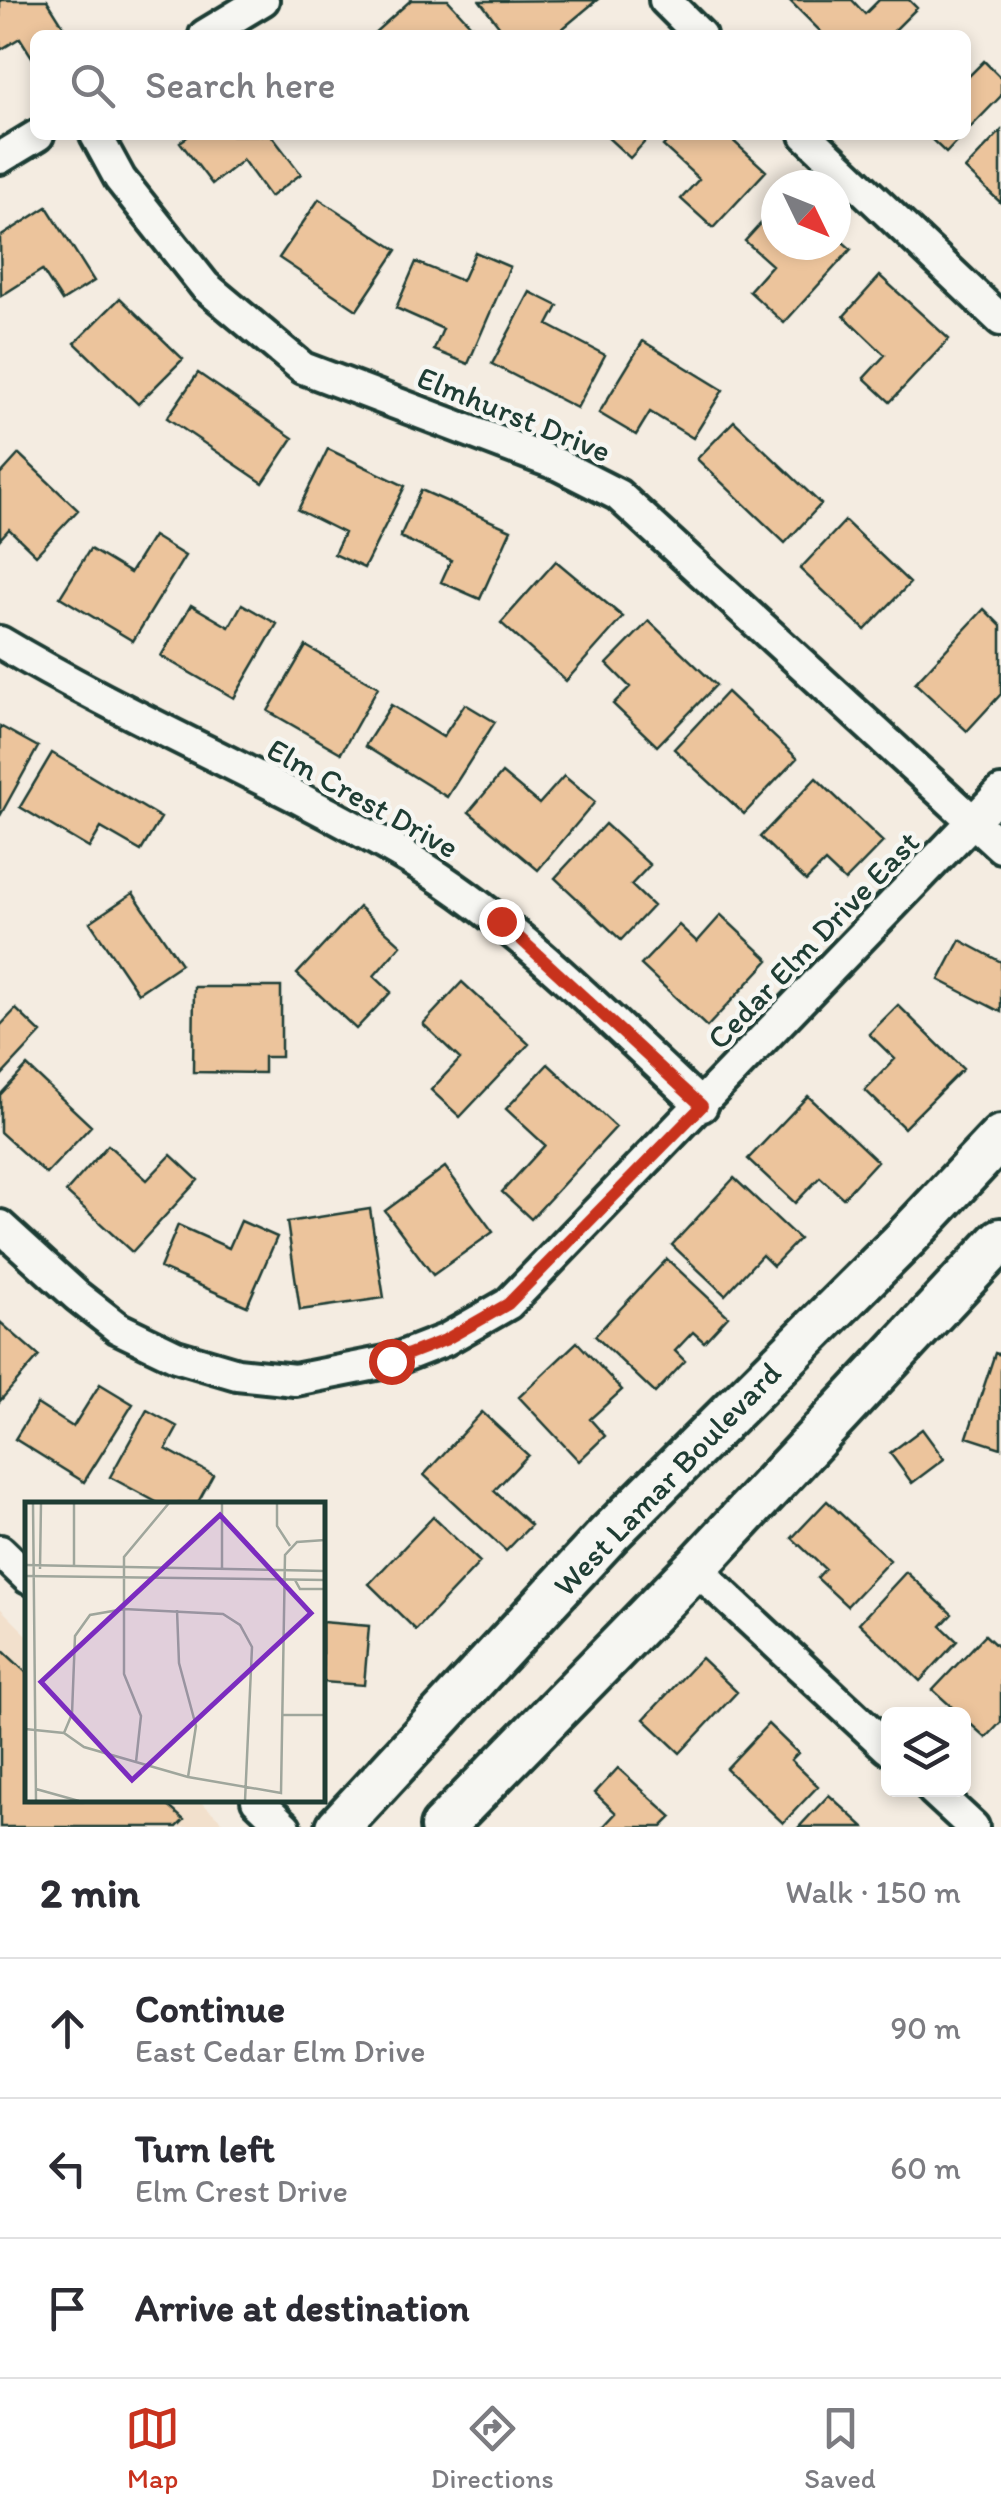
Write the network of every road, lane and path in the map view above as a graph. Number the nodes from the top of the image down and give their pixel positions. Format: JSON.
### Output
{"nodes":[{"id":1,"x":263,"y":0,"type":"edge"},
{"id":2,"x":665,"y":0,"type":"edge"},
{"id":3,"x":213,"y":30,"type":"edge"},
{"id":4,"x":695,"y":30,"type":"edge"},
{"id":5,"x":30,"y":140,"type":"edge"},
{"id":6,"x":99,"y":140,"type":"edge"},
{"id":7,"x":811,"y":140,"type":"edge"},
{"id":8,"x":0,"y":158,"type":"edge"},
{"id":9,"x":1001,"y":320,"type":"edge"},
{"id":10,"x":0,"y":642,"type":"edge"},
{"id":11,"x":1001,"y":792,"type":"edge"},
{"id":12,"x":975,"y":822,"type":"junction"},
{"id":13,"x":1001,"y":847,"type":"edge"},
{"id":14,"x":702,"y":1106,"type":"junction"},
{"id":15,"x":1001,"y":1137,"type":"edge"},
{"id":16,"x":0,"y":1226,"type":"edge"},
{"id":17,"x":1001,"y":1240,"type":"edge"},
{"id":18,"x":0,"y":1551,"type":"edge"},
{"id":19,"x":695,"y":1568,"type":"junction"},
{"id":20,"x":25,"y":1575,"type":"edge"},
{"id":21,"x":881,"y":1741,"type":"edge"},
{"id":22,"x":941,"y":1797,"type":"edge"},
{"id":23,"x":259,"y":1802,"type":"edge"},
{"id":24,"x":285,"y":1827,"type":"edge"},
{"id":25,"x":338,"y":1827,"type":"edge"},
{"id":26,"x":442,"y":1827,"type":"edge"},
{"id":27,"x":973,"y":1827,"type":"edge"}],
"edges":[{"from":1,"to":3,"type":"street"},
{"from":2,"to":4,"type":"street"},
{"from":5,"to":8,"type":"street"},
{"from":6,"to":12,"type":"street","name":"Elmhurst Drive"},
{"from":7,"to":9,"type":"street"},
{"from":10,"to":14,"type":"street","name":"Elm Crest Drive"},
{"from":11,"to":12,"type":"street","name":"Cedar Elm Drive East"},
{"from":12,"to":13,"type":"street","name":"Elmhurst Drive"},
{"from":12,"to":14,"type":"street","name":"Cedar Elm Drive East"},
{"from":14,"to":16,"type":"street","name":"Cedar Elm Drive East"},
{"from":15,"to":25,"type":"main road","name":"West Lamar Boulevard"},
{"from":17,"to":19,"type":"main road"},
{"from":18,"to":20,"type":"street"},
{"from":19,"to":21,"type":"street"},
{"from":19,"to":26,"type":"main road"},
{"from":22,"to":27,"type":"street"},
{"from":23,"to":24,"type":"street"}]}
